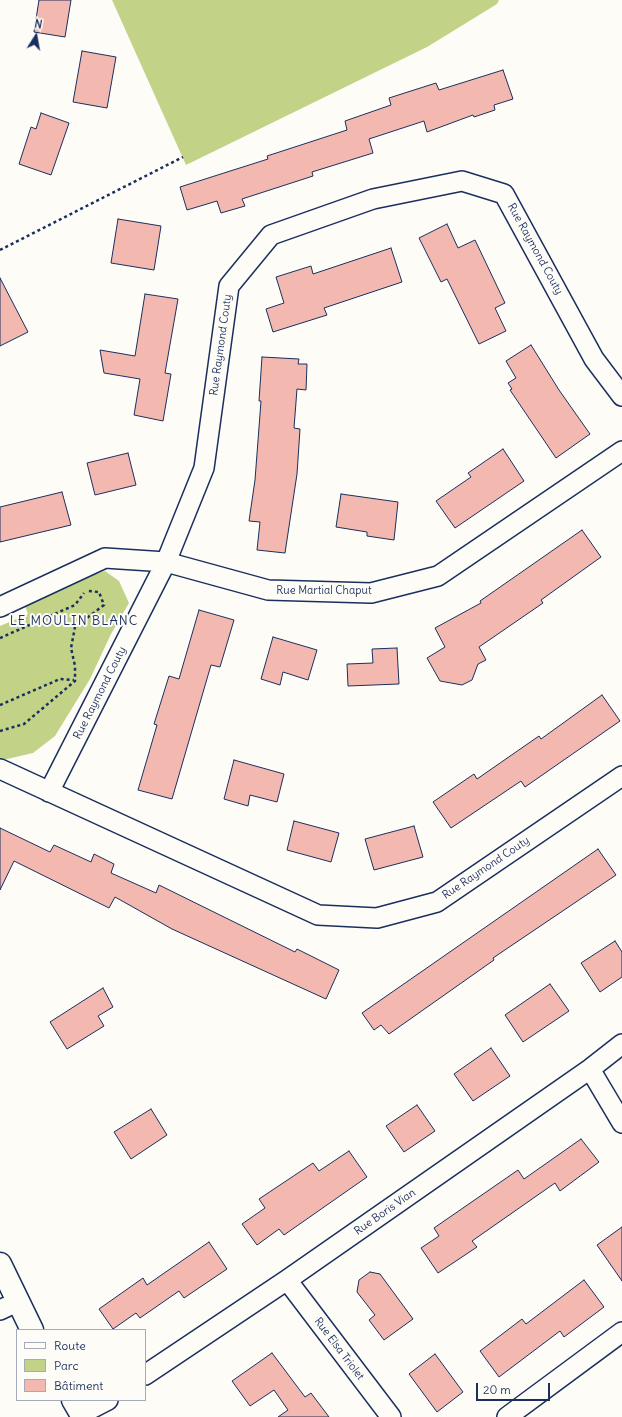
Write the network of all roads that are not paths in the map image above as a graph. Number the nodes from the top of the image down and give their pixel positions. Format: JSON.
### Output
{"nodes":[{"id":1,"x":622,"y":396,"type":"edge"},
{"id":2,"x":622,"y":451,"type":"edge"},
{"id":3,"x":166,"y":562,"type":"junction"},
{"id":4,"x":0,"y":607,"type":"edge"},
{"id":5,"x":0,"y":769,"type":"edge"},
{"id":6,"x":622,"y":776,"type":"edge"},
{"id":7,"x":49,"y":792,"type":"junction"},
{"id":8,"x":622,"y":1044,"type":"edge"},
{"id":9,"x":590,"y":1069,"type":"junction"},
{"id":10,"x":622,"y":1123,"type":"edge"},
{"id":11,"x":0,"y":1264,"type":"edge"},
{"id":12,"x":287,"y":1280,"type":"junction"},
{"id":13,"x":9,"y":1306,"type":"edge"},
{"id":14,"x":31,"y":1329,"type":"edge"},
{"id":15,"x":622,"y":1332,"type":"edge"},
{"id":16,"x":146,"y":1374,"type":"edge"},
{"id":17,"x":105,"y":1401,"type":"edge"},
{"id":18,"x":79,"y":1410,"type":"edge"},
{"id":19,"x":391,"y":1417,"type":"edge"},
{"id":20,"x":507,"y":1417,"type":"edge"}],
"edges":[{"from":1,"to":3,"type":"street","name":"Rue Raymond Couty"},
{"from":2,"to":3,"type":"street","name":"Rue Martial Chaput"},
{"from":3,"to":4,"type":"street","name":"Rue Martial Chaput"},
{"from":3,"to":7,"type":"street","name":"Rue Raymond Couty"},
{"from":5,"to":7,"type":"street","name":"Rue Raymond Couty"},
{"from":6,"to":7,"type":"street","name":"Rue Raymond Couty"},
{"from":8,"to":9,"type":"street","name":"Rue Boris Vian"},
{"from":9,"to":10,"type":"street"},
{"from":9,"to":12,"type":"street","name":"Rue Boris Vian"},
{"from":11,"to":13,"type":"main road"},
{"from":12,"to":16,"type":"street","name":"Rue Boris Vian"},
{"from":12,"to":19,"type":"street","name":"Rue Elsa Triolet"},
{"from":13,"to":14,"type":"main road"},
{"from":15,"to":20,"type":"street"},
{"from":17,"to":18,"type":"street"}]}
